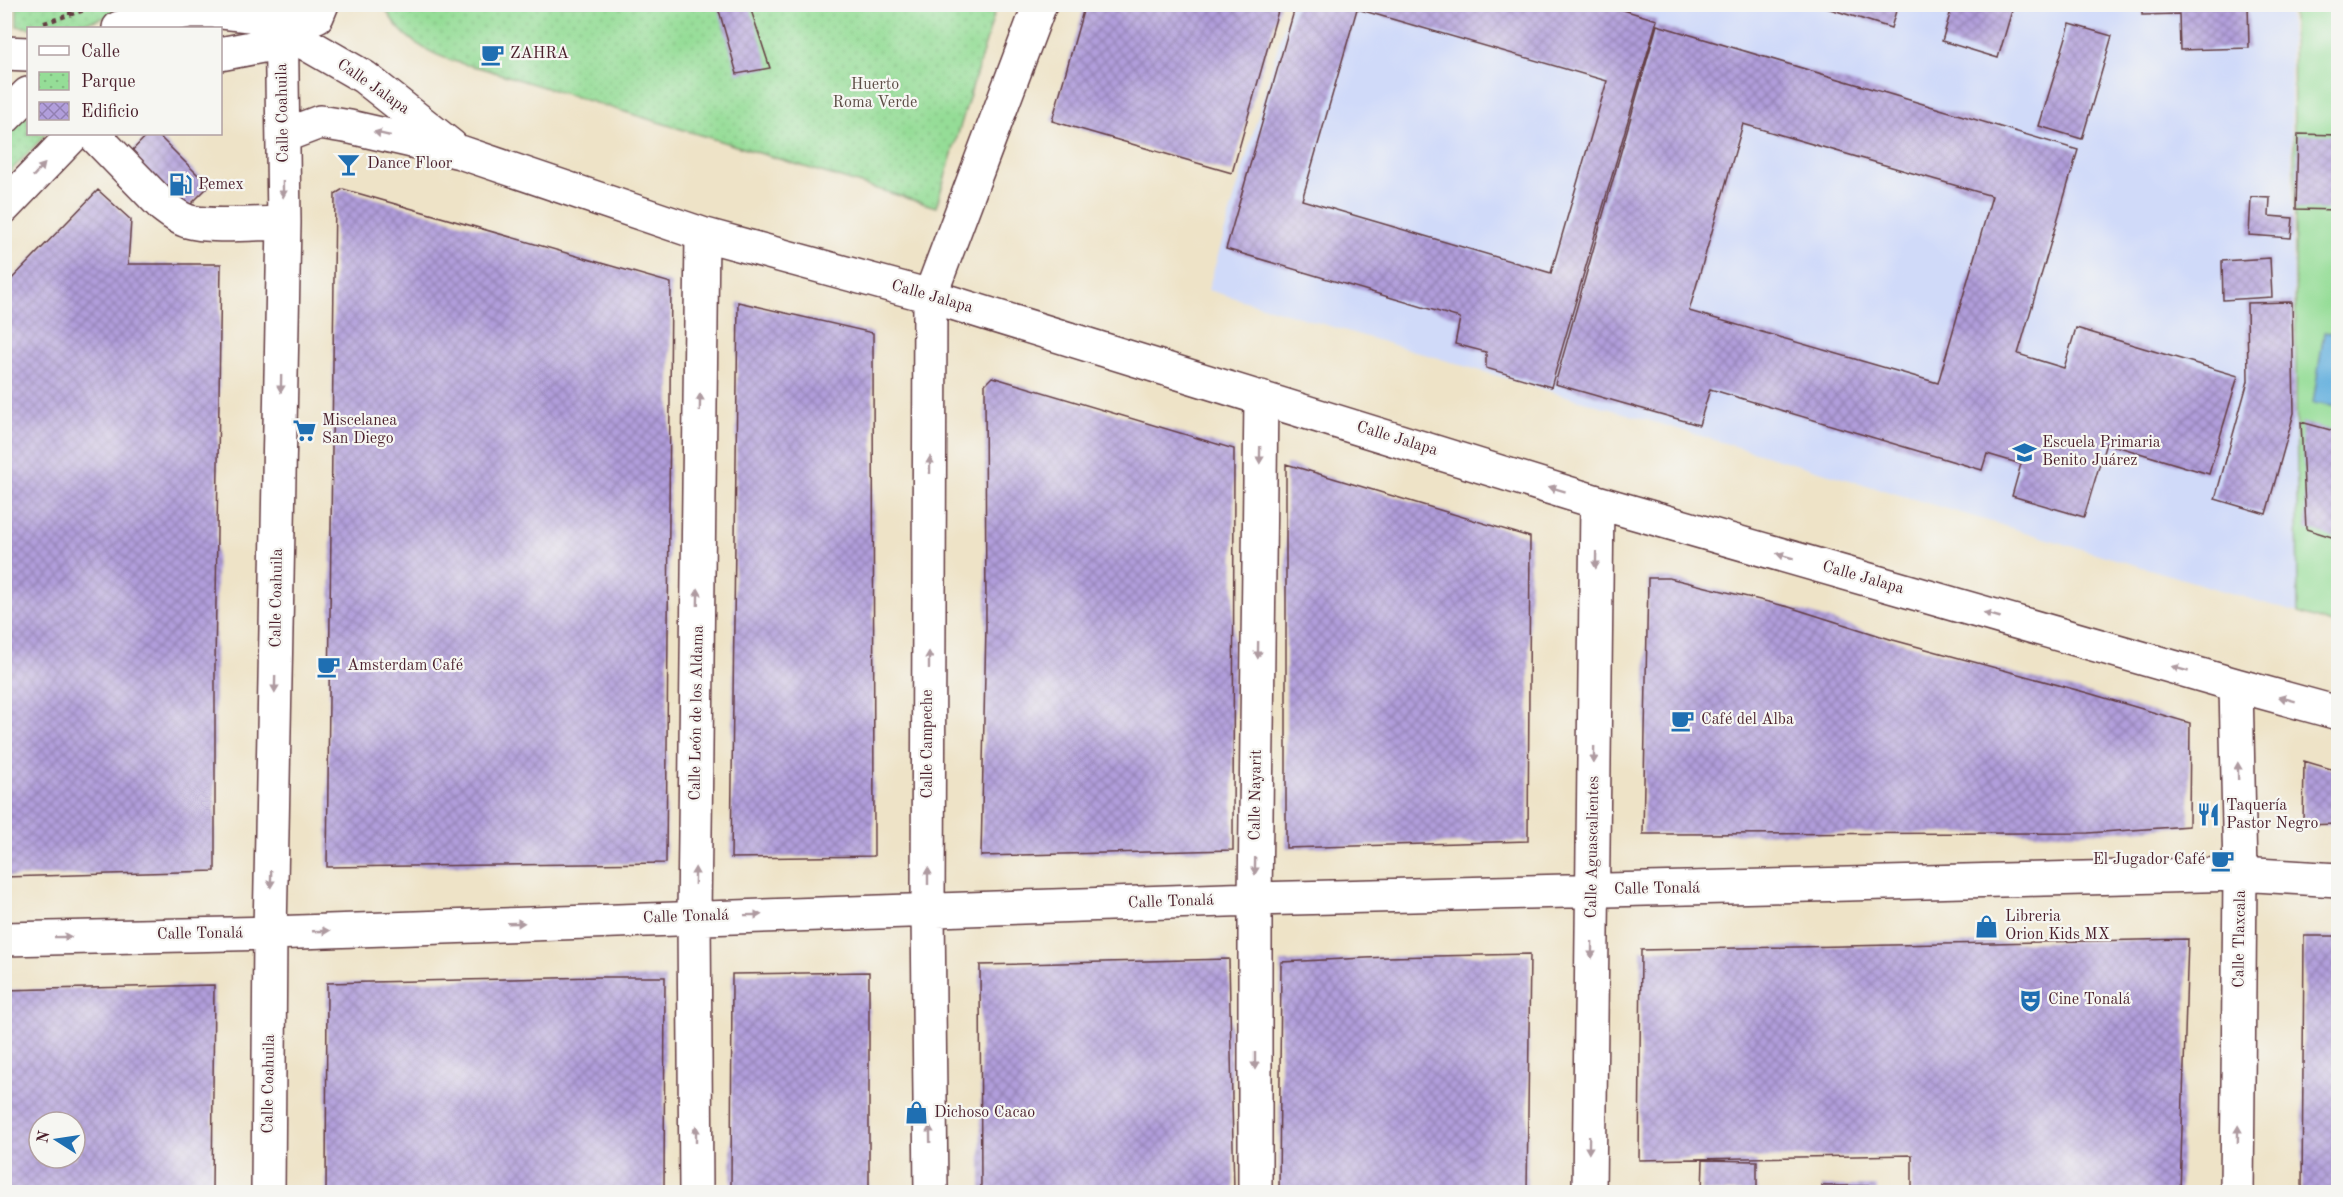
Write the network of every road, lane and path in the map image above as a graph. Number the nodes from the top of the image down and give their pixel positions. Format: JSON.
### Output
{"nodes":[{"id":1,"x":70,"y":4,"type":"edge"},
{"id":2,"x":322,"y":4,"type":"edge"},
{"id":3,"x":1040,"y":4,"type":"edge"},
{"id":4,"x":90,"y":8,"type":"dead end"},
{"id":5,"x":70,"y":15,"type":"junction"},
{"id":6,"x":282,"y":17,"type":"edge"},
{"id":7,"x":52,"y":27,"type":"edge"},
{"id":8,"x":122,"y":27,"type":"edge"},
{"id":9,"x":27,"y":42,"type":"edge"},
{"id":10,"x":4,"y":53,"type":"edge"},
{"id":11,"x":222,"y":54,"type":"edge"},
{"id":12,"x":27,"y":95,"type":"edge"},
{"id":13,"x":4,"y":118,"type":"edge"},
{"id":14,"x":73,"y":135,"type":"edge"},
{"id":15,"x":94,"y":135,"type":"edge"},
{"id":16,"x":283,"y":136,"type":"junction"},
{"id":17,"x":460,"y":152,"type":"junction"},
{"id":18,"x":4,"y":207,"type":"edge"},
{"id":19,"x":284,"y":223,"type":"junction"},
{"id":20,"x":702,"y":234,"type":"junction"},
{"id":21,"x":930,"y":296,"type":"junction"},
{"id":22,"x":1261,"y":397,"type":"junction"},
{"id":23,"x":1597,"y":502,"type":"junction"},
{"id":24,"x":2236,"y":685,"type":"junction"},
{"id":25,"x":2338,"y":712,"type":"edge"},
{"id":26,"x":2240,"y":874,"type":"junction"},
{"id":27,"x":2338,"y":880,"type":"edge"},
{"id":28,"x":1593,"y":890,"type":"junction"},
{"id":29,"x":1255,"y":899,"type":"junction"},
{"id":30,"x":927,"y":911,"type":"junction"},
{"id":31,"x":694,"y":917,"type":"junction"},
{"id":32,"x":270,"y":933,"type":"junction"},
{"id":33,"x":4,"y":939,"type":"edge"},
{"id":34,"x":268,"y":1192,"type":"edge"},
{"id":35,"x":696,"y":1192,"type":"edge"},
{"id":36,"x":931,"y":1192,"type":"edge"},
{"id":37,"x":1255,"y":1192,"type":"edge"},
{"id":38,"x":1588,"y":1192,"type":"edge"},
{"id":39,"x":2237,"y":1192,"type":"edge"}],
"edges":[{"from":1,"to":5,"type":"path"},
{"from":2,"to":6,"type":"street"},
{"from":3,"to":21,"type":"street"},
{"from":4,"to":5,"type":"path"},
{"from":5,"to":7,"type":"path"},
{"from":6,"to":8,"type":"street","name":"Calle Jalapa"},
{"from":6,"to":11,"type":"street"},
{"from":6,"to":16,"type":"street","name":"Calle Coahuila"},
{"from":6,"to":17,"type":"street","name":"Calle Jalapa"},
{"from":9,"to":10,"type":"street"},
{"from":12,"to":13,"type":"street"},
{"from":18,"to":14,"type":"street","one_way":true},
{"from":15,"to":19,"type":"street"},
{"from":17,"to":16,"type":"street","name":"Calle Jalapa","one_way":true},
{"from":16,"to":19,"type":"street","name":"Calle Coahuila","one_way":true},
{"from":17,"to":20,"type":"street","name":"Calle Jalapa"},
{"from":19,"to":32,"type":"street","name":"Calle Coahuila","one_way":true},
{"from":20,"to":21,"type":"street","name":"Calle Jalapa"},
{"from":31,"to":20,"type":"street","name":"Calle León de los Aldama","one_way":true},
{"from":21,"to":22,"type":"street","name":"Calle Jalapa"},
{"from":30,"to":21,"type":"street","name":"Calle Campeche","one_way":true},
{"from":23,"to":22,"type":"street","name":"Calle Jalapa","one_way":true},
{"from":22,"to":29,"type":"street","name":"Calle Nayarit","one_way":true},
{"from":24,"to":23,"type":"street","name":"Calle Jalapa","one_way":true},
{"from":23,"to":28,"type":"street","name":"Calle Aguascalientes","one_way":true},
{"from":25,"to":24,"type":"street","name":"Calle Jalapa","one_way":true},
{"from":26,"to":24,"type":"street","name":"Calle Tlaxcala","one_way":true},
{"from":26,"to":27,"type":"street","name":"Calle Tonalá"},
{"from":26,"to":28,"type":"street","name":"Calle Tonalá"},
{"from":39,"to":26,"type":"street","name":"Calle Tlaxcala","one_way":true},
{"from":28,"to":29,"type":"street","name":"Calle Tonalá"},
{"from":28,"to":38,"type":"street","name":"Calle Aguascalientes","one_way":true},
{"from":29,"to":30,"type":"street","name":"Calle Tonalá"},
{"from":29,"to":37,"type":"street","name":"Calle Nayarit","one_way":true},
{"from":31,"to":30,"type":"street","name":"Calle Tonalá","one_way":true},
{"from":36,"to":30,"type":"street","name":"Calle Campeche","one_way":true},
{"from":32,"to":31,"type":"street","name":"Calle Tonalá","one_way":true},
{"from":35,"to":31,"type":"street","name":"Calle León de los Aldama","one_way":true},
{"from":33,"to":32,"type":"street","name":"Calle Tonalá","one_way":true},
{"from":32,"to":34,"type":"street","name":"Calle Coahuila"}]}
